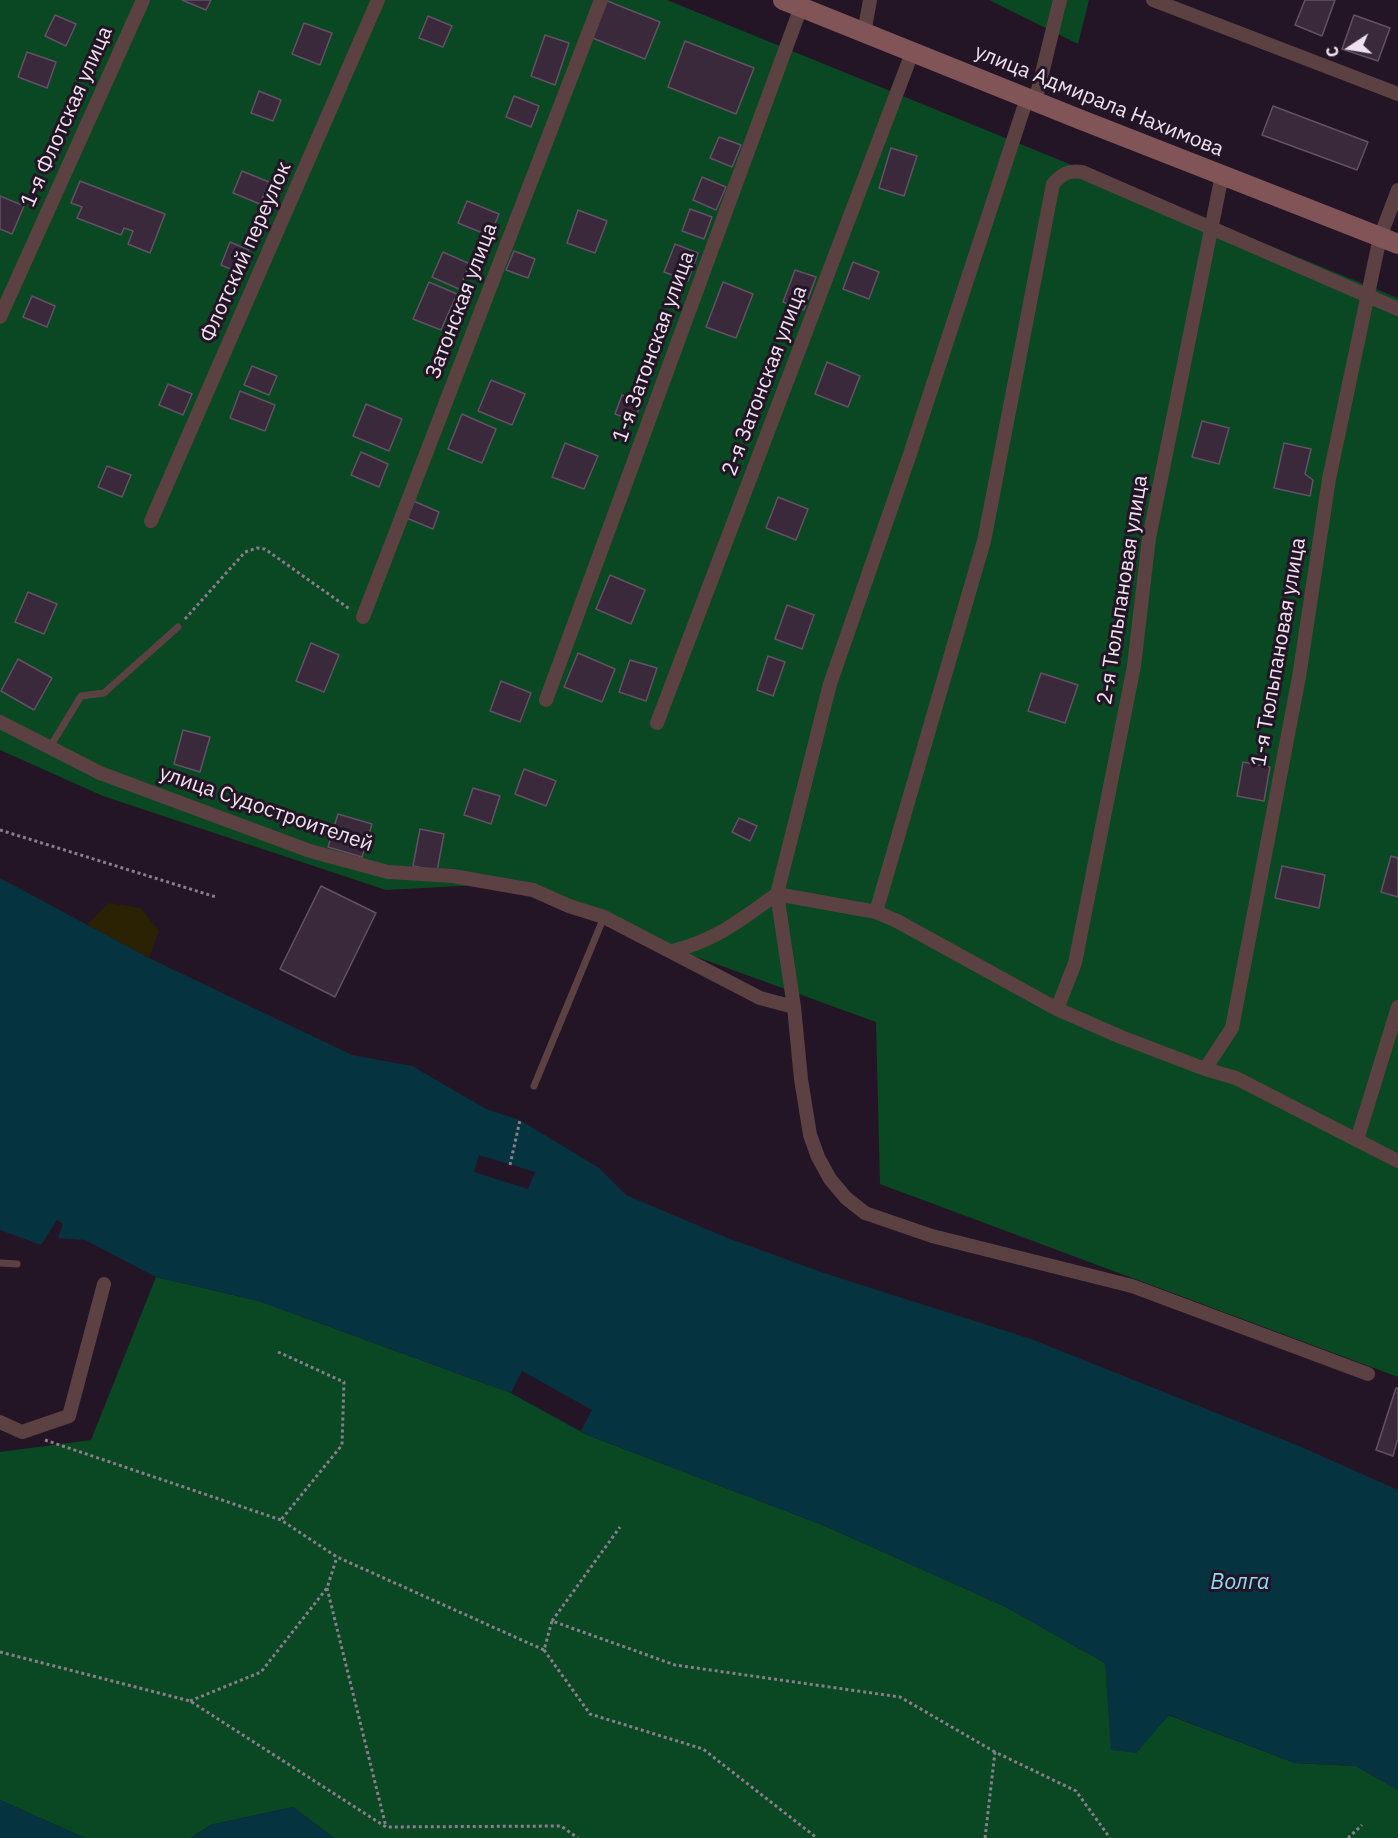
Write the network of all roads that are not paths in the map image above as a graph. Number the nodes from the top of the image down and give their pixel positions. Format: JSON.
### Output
{"nodes":[{"id":1,"x":143,"y":0,"type":"edge"},
{"id":2,"x":378,"y":0,"type":"edge"},
{"id":3,"x":600,"y":0,"type":"edge"},
{"id":4,"x":870,"y":0,"type":"edge"},
{"id":5,"x":1060,"y":0,"type":"edge"},
{"id":6,"x":1153,"y":0,"type":"edge"},
{"id":7,"x":792,"y":4,"type":"edge"},
{"id":8,"x":864,"y":33,"type":"junction"},
{"id":9,"x":912,"y":53,"type":"junction"},
{"id":10,"x":1398,"y":94,"type":"edge"},
{"id":11,"x":1031,"y":100,"type":"junction"},
{"id":12,"x":1222,"y":175,"type":"junction"},
{"id":13,"x":1398,"y":190,"type":"edge"},
{"id":14,"x":1211,"y":227,"type":"junction"},
{"id":15,"x":1380,"y":237,"type":"junction"},
{"id":16,"x":1398,"y":244,"type":"edge"},
{"id":17,"x":1367,"y":297,"type":"junction"},
{"id":18,"x":1398,"y":309,"type":"edge"},
{"id":19,"x":0,"y":317,"type":"edge"},
{"id":20,"x":152,"y":521,"type":"dead end"},
{"id":21,"x":363,"y":617,"type":"road end"},
{"id":22,"x":178,"y":627,"type":"road end"},
{"id":23,"x":546,"y":700,"type":"dead end"},
{"id":24,"x":0,"y":722,"type":"edge"},
{"id":25,"x":657,"y":723,"type":"dead end"},
{"id":26,"x":50,"y":747,"type":"junction"},
{"id":27,"x":777,"y":894,"type":"junction"},
{"id":28,"x":876,"y":912,"type":"junction"},
{"id":29,"x":604,"y":917,"type":"junction"},
{"id":30,"x":672,"y":951,"type":"junction"},
{"id":31,"x":1398,"y":1006,"type":"edge"},
{"id":32,"x":795,"y":1007,"type":"junction"},
{"id":33,"x":1057,"y":1009,"type":"junction"},
{"id":34,"x":1205,"y":1068,"type":"junction"},
{"id":35,"x":534,"y":1086,"type":"dead end"},
{"id":36,"x":1357,"y":1140,"type":"junction"},
{"id":37,"x":1398,"y":1161,"type":"edge"},
{"id":38,"x":0,"y":1263,"type":"edge"},
{"id":39,"x":17,"y":1264,"type":"dead end"},
{"id":40,"x":104,"y":1284,"type":"dead end"},
{"id":41,"x":1368,"y":1374,"type":"dead end"},
{"id":42,"x":0,"y":1422,"type":"edge"}],
"edges":[{"from":1,"to":19,"type":"street","name":"1-я Флотская улица"},
{"from":2,"to":20,"type":"street","name":"Флотский переулок"},
{"from":3,"to":21,"type":"street","name":"Затонская улица"},
{"from":4,"to":8,"type":"street"},
{"from":5,"to":11,"type":"street"},
{"from":6,"to":10,"type":"street"},
{"from":7,"to":8,"type":"main road","name":"улица Адмирала Нахимова"},
{"from":7,"to":23,"type":"street","name":"1-я Затонская улица"},
{"from":8,"to":9,"type":"main road","name":"улица Адмирала Нахимова"},
{"from":9,"to":11,"type":"main road","name":"улица Адмирала Нахимова"},
{"from":9,"to":25,"type":"street","name":"2-я Затонская улица"},
{"from":11,"to":12,"type":"main road","name":"улица Адмирала Нахимова"},
{"from":11,"to":27,"type":"street"},
{"from":12,"to":14,"type":"street","name":"2-я Тюльпановая улица"},
{"from":12,"to":15,"type":"main road","name":"улица Адмирала Нахимова"},
{"from":13,"to":15,"type":"street","name":"1-я Тюльпановая улица"},
{"from":14,"to":17,"type":"street"},
{"from":14,"to":28,"type":"street"},
{"from":14,"to":33,"type":"street","name":"2-я Тюльпановая улица"},
{"from":15,"to":16,"type":"main road","name":"улица Адмирала Нахимова"},
{"from":15,"to":17,"type":"street","name":"1-я Тюльпановая улица"},
{"from":17,"to":18,"type":"street"},
{"from":17,"to":34,"type":"street","name":"1-я Тюльпановая улица"},
{"from":22,"to":26,"type":"lane"},
{"from":24,"to":26,"type":"street","name":"улица Судостроителей"},
{"from":26,"to":29,"type":"street","name":"улица Судостроителей"},
{"from":27,"to":28,"type":"street"},
{"from":27,"to":30,"type":"street"},
{"from":27,"to":32,"type":"street"},
{"from":28,"to":33,"type":"street"},
{"from":29,"to":30,"type":"street","name":"улица Судостроителей"},
{"from":29,"to":35,"type":"lane"},
{"from":30,"to":32,"type":"street","name":"улица Судостроителей"},
{"from":31,"to":36,"type":"street"},
{"from":32,"to":41,"type":"street"},
{"from":33,"to":34,"type":"street"},
{"from":34,"to":36,"type":"street"},
{"from":36,"to":37,"type":"street"},
{"from":38,"to":39,"type":"lane"},
{"from":40,"to":42,"type":"street"}]}
